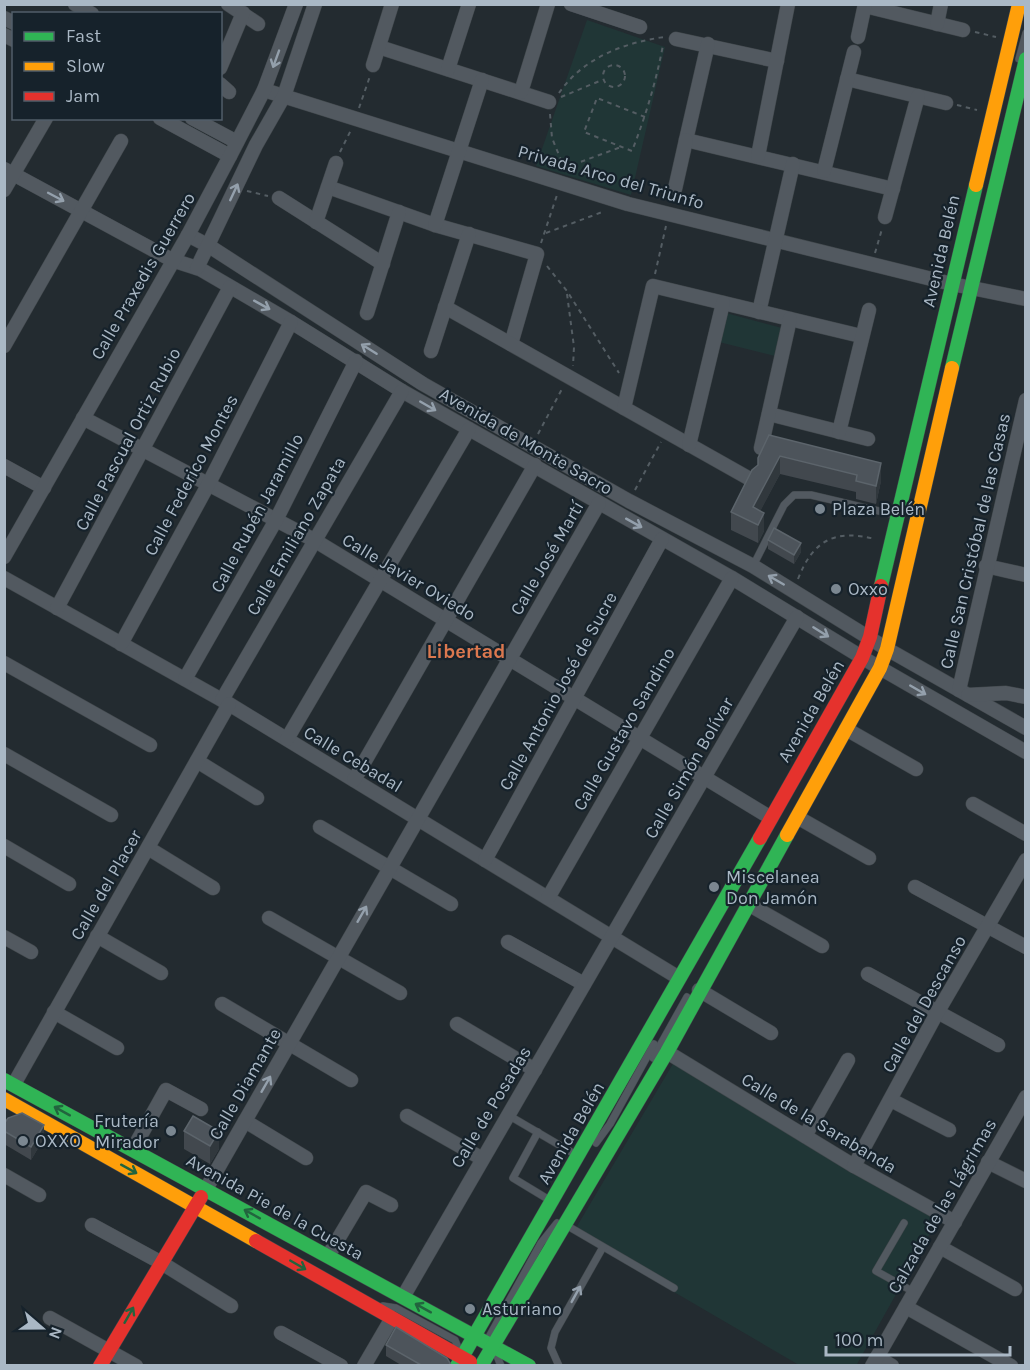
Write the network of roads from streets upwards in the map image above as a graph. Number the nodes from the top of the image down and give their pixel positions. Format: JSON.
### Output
{"nodes":[{"id":1,"x":75,"y":4,"type":"edge"},
{"id":2,"x":228,"y":4,"type":"edge"},
{"id":3,"x":296,"y":4,"type":"edge"},
{"id":4,"x":315,"y":4,"type":"edge"},
{"id":5,"x":392,"y":4,"type":"edge"},
{"id":6,"x":469,"y":4,"type":"edge"},
{"id":7,"x":548,"y":4,"type":"edge"},
{"id":8,"x":571,"y":4,"type":"edge"},
{"id":9,"x":788,"y":4,"type":"edge"},
{"id":10,"x":941,"y":4,"type":"edge"},
{"id":11,"x":1019,"y":4,"type":"edge"},
{"id":12,"x":865,"y":5,"type":"edge"},
{"id":13,"x":89,"y":12,"type":"edge"},
{"id":14,"x":243,"y":13,"type":"junction"},
{"id":15,"x":258,"y":24,"type":"dead end"},
{"id":16,"x":937,"y":24,"type":"junction"},
{"id":17,"x":640,"y":27,"type":"dead end"},
{"id":18,"x":963,"y":30,"type":"road end"},
{"id":19,"x":858,"y":37,"type":"dead end"},
{"id":20,"x":676,"y":39,"type":"dead end"},
{"id":21,"x":708,"y":44,"type":"junction"},
{"id":22,"x":379,"y":47,"type":"junction"},
{"id":23,"x":854,"y":52,"type":"dead end"},
{"id":24,"x":1026,"y":59,"type":"edge"},
{"id":25,"x":777,"y":61,"type":"junction"},
{"id":26,"x":222,"y":63,"type":"edge"},
{"id":27,"x":373,"y":65,"type":"dead end"},
{"id":28,"x":448,"y":69,"type":"junction"},
{"id":29,"x":847,"y":79,"type":"junction"},
{"id":30,"x":482,"y":80,"type":"junction"},
{"id":31,"x":264,"y":90,"type":"junction"},
{"id":32,"x":520,"y":92,"type":"junction"},
{"id":33,"x":284,"y":96,"type":"junction"},
{"id":34,"x":918,"y":96,"type":"junction"},
{"id":35,"x":1021,"y":101,"type":"edge"},
{"id":36,"x":549,"y":102,"type":"road end"},
{"id":37,"x":946,"y":103,"type":"road end"},
{"id":38,"x":45,"y":120,"type":"edge"},
{"id":39,"x":164,"y":120,"type":"edge"},
{"id":40,"x":196,"y":120,"type":"edge"},
{"id":41,"x":686,"y":140,"type":"junction"},
{"id":42,"x":121,"y":141,"type":"dead end"},
{"id":43,"x":237,"y":142,"type":"junction"},
{"id":44,"x":458,"y":151,"type":"junction"},
{"id":45,"x":230,"y":156,"type":"junction"},
{"id":46,"x":758,"y":156,"type":"junction"},
{"id":47,"x":336,"y":163,"type":"dead end"},
{"id":48,"x":793,"y":164,"type":"junction"},
{"id":49,"x":824,"y":171,"type":"junction"},
{"id":50,"x":9,"y":172,"type":"edge"},
{"id":51,"x":328,"y":187,"type":"junction"},
{"id":52,"x":675,"y":189,"type":"dead end"},
{"id":53,"x":894,"y":189,"type":"junction"},
{"id":54,"x":4,"y":190,"type":"edge"},
{"id":55,"x":279,"y":198,"type":"road end"},
{"id":56,"x":81,"y":211,"type":"junction"},
{"id":57,"x":399,"y":212,"type":"junction"},
{"id":58,"x":885,"y":217,"type":"road end"},
{"id":59,"x":316,"y":222,"type":"junction"},
{"id":60,"x":435,"y":225,"type":"junction"},
{"id":61,"x":469,"y":234,"type":"junction"},
{"id":62,"x":188,"y":235,"type":"junction"},
{"id":63,"x":774,"y":240,"type":"junction"},
{"id":64,"x":209,"y":246,"type":"junction"},
{"id":65,"x":172,"y":260,"type":"junction"},
{"id":66,"x":383,"y":264,"type":"junction"},
{"id":67,"x":197,"y":268,"type":"junction"},
{"id":68,"x":961,"y":286,"type":"junction"},
{"id":69,"x":230,"y":287,"type":"junction"},
{"id":70,"x":1026,"y":298,"type":"edge"},
{"id":71,"x":723,"y":303,"type":"junction"},
{"id":72,"x":445,"y":307,"type":"junction"},
{"id":73,"x":869,"y":310,"type":"dead end"},
{"id":74,"x":759,"y":312,"type":"junction"},
{"id":75,"x":367,"y":313,"type":"dead end"},
{"id":76,"x":790,"y":319,"type":"junction"},
{"id":77,"x":291,"y":321,"type":"junction"},
{"id":78,"x":861,"y":336,"type":"junction"},
{"id":79,"x":511,"y":344,"type":"junction"},
{"id":80,"x":4,"y":346,"type":"edge"},
{"id":81,"x":431,"y":351,"type":"dead end"},
{"id":82,"x":356,"y":361,"type":"junction"},
{"id":83,"x":402,"y":391,"type":"junction"},
{"id":84,"x":1026,"y":400,"type":"edge"},
{"id":85,"x":624,"y":408,"type":"junction"},
{"id":86,"x":769,"y":414,"type":"junction"},
{"id":87,"x":1024,"y":415,"type":"edge"},
{"id":88,"x":83,"y":418,"type":"junction"},
{"id":89,"x":469,"y":429,"type":"junction"},
{"id":90,"x":838,"y":432,"type":"junction"},
{"id":91,"x":868,"y":439,"type":"dead end"},
{"id":92,"x":689,"y":445,"type":"junction"},
{"id":93,"x":761,"y":448,"type":"edge"},
{"id":94,"x":144,"y":451,"type":"junction"},
{"id":95,"x":535,"y":465,"type":"junction"},
{"id":96,"x":4,"y":466,"type":"edge"},
{"id":97,"x":750,"y":479,"type":"edge"},
{"id":98,"x":208,"y":485,"type":"junction"},
{"id":99,"x":44,"y":488,"type":"junction"},
{"id":100,"x":599,"y":503,"type":"junction"},
{"id":101,"x":276,"y":520,"type":"junction"},
{"id":102,"x":662,"y":539,"type":"junction"},
{"id":103,"x":314,"y":540,"type":"junction"},
{"id":104,"x":4,"y":557,"type":"edge"},
{"id":105,"x":986,"y":566,"type":"junction"},
{"id":106,"x":1026,"y":575,"type":"edge"},
{"id":107,"x":4,"y":578,"type":"edge"},
{"id":108,"x":732,"y":578,"type":"junction"},
{"id":109,"x":378,"y":580,"type":"junction"},
{"id":110,"x":57,"y":608,"type":"junction"},
{"id":111,"x":797,"y":616,"type":"junction"},
{"id":112,"x":444,"y":620,"type":"junction"},
{"id":113,"x":878,"y":643,"type":"junction"},
{"id":114,"x":122,"y":644,"type":"junction"},
{"id":115,"x":509,"y":659,"type":"junction"},
{"id":116,"x":4,"y":663,"type":"edge"},
{"id":117,"x":870,"y":663,"type":"junction"},
{"id":118,"x":184,"y":679,"type":"junction"},
{"id":119,"x":964,"y":692,"type":"junction"},
{"id":120,"x":574,"y":698,"type":"junction"},
{"id":121,"x":1026,"y":698,"type":"edge"},
{"id":122,"x":225,"y":702,"type":"junction"},
{"id":123,"x":1026,"y":728,"type":"edge"},
{"id":124,"x":846,"y":729,"type":"junction"},
{"id":125,"x":639,"y":737,"type":"junction"},
{"id":126,"x":287,"y":740,"type":"junction"},
{"id":127,"x":150,"y":745,"type":"dead end"},
{"id":128,"x":1026,"y":752,"type":"edge"},
{"id":129,"x":4,"y":754,"type":"edge"},
{"id":130,"x":197,"y":761,"type":"junction"},
{"id":131,"x":916,"y":769,"type":"dead end"},
{"id":132,"x":705,"y":777,"type":"junction"},
{"id":133,"x":354,"y":780,"type":"junction"},
{"id":134,"x":257,"y":798,"type":"dead end"},
{"id":135,"x":973,"y":804,"type":"dead end"},
{"id":136,"x":111,"y":815,"type":"dead end"},
{"id":137,"x":797,"y":817,"type":"junction"},
{"id":138,"x":416,"y":818,"type":"junction"},
{"id":139,"x":771,"y":818,"type":"junction"},
{"id":140,"x":320,"y":827,"type":"dead end"},
{"id":141,"x":1026,"y":834,"type":"edge"},
{"id":142,"x":4,"y":846,"type":"edge"},
{"id":143,"x":148,"y":848,"type":"junction"},
{"id":144,"x":869,"y":858,"type":"dead end"},
{"id":145,"x":485,"y":860,"type":"junction"},
{"id":146,"x":1026,"y":860,"type":"edge"},
{"id":147,"x":389,"y":867,"type":"junction"},
{"id":148,"x":69,"y":884,"type":"dead end"},
{"id":149,"x":915,"y":887,"type":"dead end"},
{"id":150,"x":213,"y":888,"type":"dead end"},
{"id":151,"x":548,"y":898,"type":"junction"},
{"id":152,"x":451,"y":904,"type":"dead end"},
{"id":153,"x":748,"y":904,"type":"junction"},
{"id":154,"x":269,"y":918,"type":"dead end"},
{"id":155,"x":988,"y":926,"type":"junction"},
{"id":156,"x":97,"y":936,"type":"junction"},
{"id":157,"x":4,"y":937,"type":"edge"},
{"id":158,"x":611,"y":937,"type":"junction"},
{"id":159,"x":508,"y":942,"type":"dead end"},
{"id":160,"x":822,"y":946,"type":"dead end"},
{"id":161,"x":1026,"y":947,"type":"edge"},
{"id":162,"x":31,"y":952,"type":"dead end"},
{"id":163,"x":338,"y":957,"type":"junction"},
{"id":164,"x":161,"y":974,"type":"dead end"},
{"id":165,"x":868,"y":974,"type":"dead end"},
{"id":166,"x":679,"y":978,"type":"junction"},
{"id":167,"x":584,"y":984,"type":"junction"},
{"id":168,"x":699,"y":990,"type":"junction"},
{"id":169,"x":400,"y":993,"type":"dead end"},
{"id":170,"x":222,"y":1004,"type":"dead end"},
{"id":171,"x":54,"y":1012,"type":"junction"},
{"id":172,"x":937,"y":1012,"type":"junction"},
{"id":173,"x":457,"y":1024,"type":"dead end"},
{"id":174,"x":771,"y":1033,"type":"dead end"},
{"id":175,"x":289,"y":1044,"type":"junction"},
{"id":176,"x":998,"y":1046,"type":"dead end"},
{"id":177,"x":117,"y":1048,"type":"dead end"},
{"id":178,"x":667,"y":1052,"type":"junction"},
{"id":179,"x":848,"y":1060,"type":"dead end"},
{"id":180,"x":535,"y":1070,"type":"junction"},
{"id":181,"x":351,"y":1080,"type":"dead end"},
{"id":182,"x":9,"y":1082,"type":"edge"},
{"id":183,"x":1026,"y":1096,"type":"edge"},
{"id":184,"x":4,"y":1099,"type":"edge"},
{"id":185,"x":891,"y":1100,"type":"junction"},
{"id":186,"x":201,"y":1108,"type":"dead end"},
{"id":187,"x":407,"y":1116,"type":"dead end"},
{"id":188,"x":245,"y":1121,"type":"junction"},
{"id":189,"x":949,"y":1130,"type":"dead end"},
{"id":190,"x":805,"y":1136,"type":"junction"},
{"id":191,"x":132,"y":1149,"type":"junction"},
{"id":192,"x":306,"y":1158,"type":"dead end"},
{"id":193,"x":482,"y":1158,"type":"junction"},
{"id":194,"x":988,"y":1162,"type":"junction"},
{"id":195,"x":854,"y":1166,"type":"junction"},
{"id":196,"x":4,"y":1174,"type":"edge"},
{"id":197,"x":1026,"y":1181,"type":"edge"},
{"id":198,"x":206,"y":1189,"type":"junction"},
{"id":199,"x":39,"y":1195,"type":"dead end"},
{"id":200,"x":391,"y":1204,"type":"dead end"},
{"id":201,"x":196,"y":1207,"type":"junction"},
{"id":202,"x":955,"y":1222,"type":"junction"},
{"id":203,"x":92,"y":1226,"type":"dead end"},
{"id":204,"x":940,"y":1246,"type":"junction"},
{"id":205,"x":328,"y":1256,"type":"junction"},
{"id":206,"x":160,"y":1262,"type":"junction"},
{"id":207,"x":1016,"y":1289,"type":"dead end"},
{"id":208,"x":403,"y":1297,"type":"junction"},
{"id":209,"x":231,"y":1306,"type":"dead end"},
{"id":210,"x":906,"y":1307,"type":"junction"},
{"id":211,"x":50,"y":1318,"type":"dead end"},
{"id":212,"x":392,"y":1318,"type":"junction"},
{"id":213,"x":281,"y":1333,"type":"dead end"},
{"id":214,"x":483,"y":1341,"type":"junction"},
{"id":215,"x":109,"y":1350,"type":"junction"},
{"id":216,"x":875,"y":1361,"type":"edge"},
{"id":217,"x":470,"y":1364,"type":"edge"},
{"id":218,"x":100,"y":1365,"type":"edge"},
{"id":219,"x":136,"y":1365,"type":"edge"},
{"id":220,"x":341,"y":1365,"type":"edge"},
{"id":221,"x":364,"y":1365,"type":"edge"},
{"id":222,"x":529,"y":1365,"type":"edge"},
{"id":223,"x":892,"y":1365,"type":"edge"},
{"id":224,"x":1011,"y":1365,"type":"edge"}],
"edges":[{"from":1,"to":13,"type":"street"},
{"from":2,"to":14,"type":"street"},
{"from":3,"to":31,"type":"street","name":"Calle Praxedis Guerrero","one_way":true},
{"from":4,"to":33,"type":"street"},
{"from":5,"to":22,"type":"street"},
{"from":6,"to":28,"type":"street"},
{"from":7,"to":32,"type":"street"},
{"from":8,"to":17,"type":"street"},
{"from":9,"to":25,"type":"street"},
{"from":10,"to":16,"type":"street"},
{"from":11,"to":68,"type":"main road","name":"Avenida Belén"},
{"from":12,"to":16,"type":"street"},
{"from":12,"to":19,"type":"street"},
{"from":14,"to":15,"type":"street"},
{"from":14,"to":26,"type":"street"},
{"from":16,"to":18,"type":"street"},
{"from":20,"to":21,"type":"street"},
{"from":21,"to":25,"type":"street"},
{"from":21,"to":41,"type":"street"},
{"from":22,"to":27,"type":"street"},
{"from":22,"to":28,"type":"street"},
{"from":23,"to":29,"type":"street"},
{"from":24,"to":35,"type":"main road","name":"Avenida Belén"},
{"from":25,"to":46,"type":"street"},
{"from":28,"to":30,"type":"street"},
{"from":29,"to":34,"type":"street"},
{"from":29,"to":49,"type":"street"},
{"from":30,"to":32,"type":"street"},
{"from":30,"to":44,"type":"street"},
{"from":31,"to":33,"type":"street","name":"Privada Arco del Triunfo"},
{"from":31,"to":43,"type":"street","name":"Calle Praxedis Guerrero"},
{"from":32,"to":36,"type":"street"},
{"from":33,"to":44,"type":"street","name":"Privada Arco del Triunfo"},
{"from":64,"to":33,"type":"street","one_way":true},
{"from":34,"to":37,"type":"street"},
{"from":34,"to":53,"type":"street"},
{"from":35,"to":68,"type":"main road","name":"Avenida Belén"},
{"from":38,"to":50,"type":"street"},
{"from":39,"to":45,"type":"street"},
{"from":40,"to":43,"type":"street"},
{"from":41,"to":46,"type":"street"},
{"from":41,"to":52,"type":"street"},
{"from":42,"to":56,"type":"street"},
{"from":43,"to":45,"type":"street","name":"Calle Praxedis Guerrero"},
{"from":44,"to":60,"type":"street"},
{"from":44,"to":63,"type":"street","name":"Privada Arco del Triunfo"},
{"from":45,"to":62,"type":"street","name":"Calle Praxedis Guerrero"},
{"from":46,"to":48,"type":"street"},
{"from":47,"to":51,"type":"street"},
{"from":48,"to":49,"type":"street"},
{"from":48,"to":63,"type":"street"},
{"from":49,"to":53,"type":"street"},
{"from":50,"to":54,"type":"street"},
{"from":50,"to":56,"type":"street","name":"Avenida de Monte Sacro","one_way":true},
{"from":51,"to":57,"type":"street"},
{"from":51,"to":59,"type":"street"},
{"from":53,"to":58,"type":"street"},
{"from":55,"to":59,"type":"street"},
{"from":56,"to":65,"type":"street","name":"Avenida de Monte Sacro"},
{"from":56,"to":80,"type":"street"},
{"from":57,"to":60,"type":"street"},
{"from":57,"to":66,"type":"street"},
{"from":59,"to":66,"type":"street"},
{"from":60,"to":61,"type":"street"},
{"from":61,"to":72,"type":"street"},
{"from":61,"to":79,"type":"street"},
{"from":62,"to":64,"type":"street","name":"Avenida de Monte Sacro"},
{"from":62,"to":65,"type":"street","name":"Calle Praxedis Guerrero"},
{"from":63,"to":68,"type":"street","name":"Privada Arco del Triunfo"},
{"from":63,"to":74,"type":"street"},
{"from":64,"to":67,"type":"street"},
{"from":113,"to":64,"type":"street","name":"Avenida de Monte Sacro","one_way":true},
{"from":65,"to":67,"type":"street","name":"Avenida de Monte Sacro"},
{"from":65,"to":88,"type":"street","name":"Calle Praxedis Guerrero"},
{"from":66,"to":75,"type":"street"},
{"from":67,"to":69,"type":"street","name":"Avenida de Monte Sacro"},
{"from":68,"to":70,"type":"street","name":"Privada Arco del Triunfo"},
{"from":68,"to":113,"type":"main road","name":"Avenida Belén"},
{"from":68,"to":113,"type":"main road","name":"Avenida Belén"},
{"from":69,"to":77,"type":"street","name":"Avenida de Monte Sacro","one_way":true},
{"from":69,"to":94,"type":"street","name":"Calle Pascual Ortiz Rubio"},
{"from":71,"to":74,"type":"street"},
{"from":71,"to":85,"type":"street"},
{"from":71,"to":92,"type":"street"},
{"from":72,"to":79,"type":"street"},
{"from":72,"to":81,"type":"street"},
{"from":73,"to":78,"type":"street"},
{"from":74,"to":76,"type":"street"},
{"from":76,"to":78,"type":"street"},
{"from":76,"to":86,"type":"street"},
{"from":77,"to":82,"type":"street","name":"Avenida de Monte Sacro"},
{"from":77,"to":98,"type":"street","name":"Calle Federico Montes"},
{"from":78,"to":90,"type":"street"},
{"from":79,"to":85,"type":"street"},
{"from":82,"to":83,"type":"street","name":"Avenida de Monte Sacro"},
{"from":82,"to":101,"type":"street","name":"Calle Rubén Jaramillo"},
{"from":83,"to":89,"type":"street","name":"Avenida de Monte Sacro","one_way":true},
{"from":83,"to":103,"type":"street","name":"Calle Emiliano Zapata"},
{"from":84,"to":87,"type":"street","name":"Calle San Cristóbal de las Casas"},
{"from":85,"to":92,"type":"street"},
{"from":86,"to":90,"type":"street"},
{"from":86,"to":93,"type":"street"},
{"from":87,"to":105,"type":"street","name":"Calle San Cristóbal de las Casas"},
{"from":88,"to":94,"type":"street","name":"Calle Javier Oviedo"},
{"from":88,"to":99,"type":"street","name":"Calle Praxedis Guerrero"},
{"from":89,"to":95,"type":"street","name":"Avenida de Monte Sacro"},
{"from":89,"to":109,"type":"street"},
{"from":90,"to":91,"type":"street"},
{"from":92,"to":97,"type":"street"},
{"from":94,"to":98,"type":"street","name":"Calle Javier Oviedo"},
{"from":94,"to":110,"type":"street","name":"Calle Pascual Ortiz Rubio"},
{"from":95,"to":100,"type":"street","name":"Avenida de Monte Sacro"},
{"from":95,"to":112,"type":"street"},
{"from":96,"to":99,"type":"street"},
{"from":98,"to":101,"type":"street","name":"Calle Javier Oviedo"},
{"from":98,"to":114,"type":"street","name":"Calle Federico Montes"},
{"from":99,"to":104,"type":"street","name":"Calle Praxedis Guerrero"},
{"from":100,"to":102,"type":"street","name":"Avenida de Monte Sacro","one_way":true},
{"from":100,"to":115,"type":"street","name":"Calle José Martí"},
{"from":101,"to":103,"type":"street","name":"Calle Javier Oviedo"},
{"from":101,"to":118,"type":"street","name":"Calle Rubén Jaramillo"},
{"from":102,"to":108,"type":"street","name":"Avenida de Monte Sacro"},
{"from":102,"to":120,"type":"street","name":"Calle Antonio José de Sucre"},
{"from":103,"to":109,"type":"street","name":"Calle Javier Oviedo"},
{"from":103,"to":122,"type":"street","name":"Calle Emiliano Zapata"},
{"from":105,"to":106,"type":"street"},
{"from":105,"to":119,"type":"street","name":"Calle San Cristóbal de las Casas"},
{"from":107,"to":110,"type":"street","name":"Calle Cebadal"},
{"from":108,"to":111,"type":"street","name":"Avenida de Monte Sacro"},
{"from":108,"to":125,"type":"street","name":"Calle Gustavo Sandino"},
{"from":109,"to":112,"type":"street","name":"Calle Javier Oviedo"},
{"from":109,"to":126,"type":"street"},
{"from":110,"to":114,"type":"street","name":"Calle Cebadal"},
{"from":111,"to":117,"type":"street","name":"Avenida de Monte Sacro","one_way":true},
{"from":111,"to":132,"type":"street","name":"Calle Simón Bolívar"},
{"from":112,"to":115,"type":"street","name":"Calle Javier Oviedo"},
{"from":112,"to":133,"type":"street"},
{"from":113,"to":117,"type":"main road","name":"Avenida Belén"},
{"from":113,"to":117,"type":"main road","name":"Avenida Belén"},
{"from":113,"to":119,"type":"street","name":"Avenida de Monte Sacro"},
{"from":114,"to":118,"type":"street","name":"Calle Cebadal"},
{"from":115,"to":120,"type":"street","name":"Calle Javier Oviedo"},
{"from":115,"to":138,"type":"street","name":"Calle José Martí"},
{"from":116,"to":127,"type":"street"},
{"from":117,"to":124,"type":"main road","name":"Avenida Belén"},
{"from":117,"to":128,"type":"street","name":"Avenida de Monte Sacro","one_way":true},
{"from":117,"to":139,"type":"main road","name":"Avenida Belén"},
{"from":118,"to":122,"type":"street","name":"Calle Cebadal"},
{"from":119,"to":121,"type":"street"},
{"from":119,"to":123,"type":"street","name":"Avenida de Monte Sacro"},
{"from":120,"to":125,"type":"street","name":"Calle Javier Oviedo"},
{"from":120,"to":145,"type":"street","name":"Calle Antonio José de Sucre"},
{"from":122,"to":126,"type":"street","name":"Calle Cebadal"},
{"from":122,"to":130,"type":"street","name":"Calle del Placer"},
{"from":124,"to":131,"type":"street"},
{"from":124,"to":137,"type":"main road","name":"Avenida Belén"},
{"from":125,"to":132,"type":"street","name":"Calle Javier Oviedo"},
{"from":125,"to":151,"type":"street","name":"Calle Gustavo Sandino"},
{"from":126,"to":133,"type":"street","name":"Calle Cebadal"},
{"from":129,"to":136,"type":"street"},
{"from":130,"to":134,"type":"street"},
{"from":130,"to":143,"type":"street","name":"Calle del Placer"},
{"from":132,"to":139,"type":"street","name":"Calle Javier Oviedo"},
{"from":132,"to":158,"type":"street","name":"Calle Simón Bolívar"},
{"from":133,"to":138,"type":"street","name":"Calle Cebadal"},
{"from":135,"to":141,"type":"street"},
{"from":137,"to":144,"type":"street"},
{"from":137,"to":153,"type":"main road","name":"Avenida Belén"},
{"from":138,"to":145,"type":"street","name":"Calle Cebadal"},
{"from":138,"to":147,"type":"street","name":"Calle Diamante"},
{"from":139,"to":166,"type":"main road","name":"Avenida Belén"},
{"from":140,"to":147,"type":"street"},
{"from":142,"to":148,"type":"street"},
{"from":143,"to":150,"type":"street"},
{"from":143,"to":156,"type":"street","name":"Calle del Placer"},
{"from":145,"to":151,"type":"street","name":"Calle Cebadal"},
{"from":146,"to":155,"type":"street","name":"Calle del Descanso"},
{"from":147,"to":152,"type":"street"},
{"from":163,"to":147,"type":"street","name":"Calle Diamante","one_way":true},
{"from":149,"to":155,"type":"street"},
{"from":151,"to":158,"type":"street","name":"Calle Cebadal"},
{"from":153,"to":160,"type":"street"},
{"from":153,"to":168,"type":"main road","name":"Avenida Belén"},
{"from":154,"to":163,"type":"street"},
{"from":155,"to":161,"type":"street"},
{"from":155,"to":172,"type":"street","name":"Calle del Descanso"},
{"from":156,"to":164,"type":"street"},
{"from":156,"to":171,"type":"street","name":"Calle del Placer"},
{"from":157,"to":162,"type":"street"},
{"from":158,"to":166,"type":"street","name":"Calle Cebadal"},
{"from":158,"to":167,"type":"street","name":"Calle de Posadas"},
{"from":159,"to":167,"type":"street"},
{"from":163,"to":169,"type":"street"},
{"from":163,"to":175,"type":"street","name":"Calle Diamante"},
{"from":165,"to":172,"type":"street"},
{"from":166,"to":214,"type":"main road","name":"Avenida Belén"},
{"from":167,"to":180,"type":"street","name":"Calle de Posadas"},
{"from":168,"to":174,"type":"street"},
{"from":168,"to":178,"type":"main road","name":"Avenida Belén"},
{"from":170,"to":175,"type":"street"},
{"from":171,"to":177,"type":"street"},
{"from":171,"to":182,"type":"street","name":"Calle del Placer"},
{"from":172,"to":176,"type":"street"},
{"from":172,"to":185,"type":"street","name":"Calle del Descanso"},
{"from":173,"to":180,"type":"street"},
{"from":175,"to":181,"type":"street"},
{"from":188,"to":175,"type":"street","name":"Calle Diamante","one_way":true},
{"from":178,"to":190,"type":"street","name":"Calle de la Sarabanda"},
{"from":178,"to":214,"type":"main road","name":"Avenida Belén"},
{"from":179,"to":190,"type":"street"},
{"from":180,"to":193,"type":"street","name":"Calle de Posadas"},
{"from":191,"to":182,"type":"main road","name":"Avenida Pie de la Cuesta","one_way":true},
{"from":183,"to":194,"type":"street","name":"Calzada de las Lágrimas"},
{"from":184,"to":201,"type":"main road","one_way":true},
{"from":185,"to":189,"type":"street"},
{"from":185,"to":195,"type":"street","name":"Calle del Descanso"},
{"from":186,"to":191,"type":"street"},
{"from":187,"to":193,"type":"street"},
{"from":188,"to":192,"type":"street"},
{"from":188,"to":198,"type":"street","name":"Calle Diamante"},
{"from":190,"to":195,"type":"street","name":"Calle de la Sarabanda"},
{"from":191,"to":198,"type":"main road","name":"Avenida Pie de la Cuesta"},
{"from":193,"to":208,"type":"street","name":"Calle de Posadas"},
{"from":194,"to":197,"type":"street"},
{"from":194,"to":202,"type":"street","name":"Calzada de las Lágrimas"},
{"from":195,"to":202,"type":"street","name":"Calle de la Sarabanda"},
{"from":196,"to":199,"type":"street"},
{"from":198,"to":201,"type":"main road","name":"Calle Diamante"},
{"from":205,"to":198,"type":"main road","name":"Avenida Pie de la Cuesta","one_way":true},
{"from":200,"to":205,"type":"street"},
{"from":201,"to":206,"type":"main road","name":"Calle Diamante"},
{"from":201,"to":212,"type":"main road","one_way":true},
{"from":202,"to":204,"type":"street","name":"Calzada de las Lágrimas"},
{"from":203,"to":206,"type":"street"},
{"from":204,"to":207,"type":"street"},
{"from":204,"to":210,"type":"street","name":"Calzada de las Lágrimas"},
{"from":205,"to":208,"type":"main road","name":"Avenida Pie de la Cuesta"},
{"from":206,"to":209,"type":"street"},
{"from":215,"to":206,"type":"main road","name":"Calle Diamante","one_way":true},
{"from":214,"to":208,"type":"main road","name":"Avenida Pie de la Cuesta","one_way":true},
{"from":210,"to":216,"type":"street","name":"Calzada de las Lágrimas"},
{"from":210,"to":224,"type":"street"},
{"from":211,"to":215,"type":"street"},
{"from":212,"to":217,"type":"main road"},
{"from":212,"to":221,"type":"street"},
{"from":213,"to":220,"type":"street"},
{"from":214,"to":217,"type":"main road","name":"Avenida Belén"},
{"from":214,"to":217,"type":"main road","name":"Avenida Belén"},
{"from":214,"to":222,"type":"main road","name":"Avenida Pie de la Cuesta"},
{"from":215,"to":218,"type":"main road","name":"Calle Diamante"},
{"from":215,"to":219,"type":"street"},
{"from":216,"to":223,"type":"street"}]}
